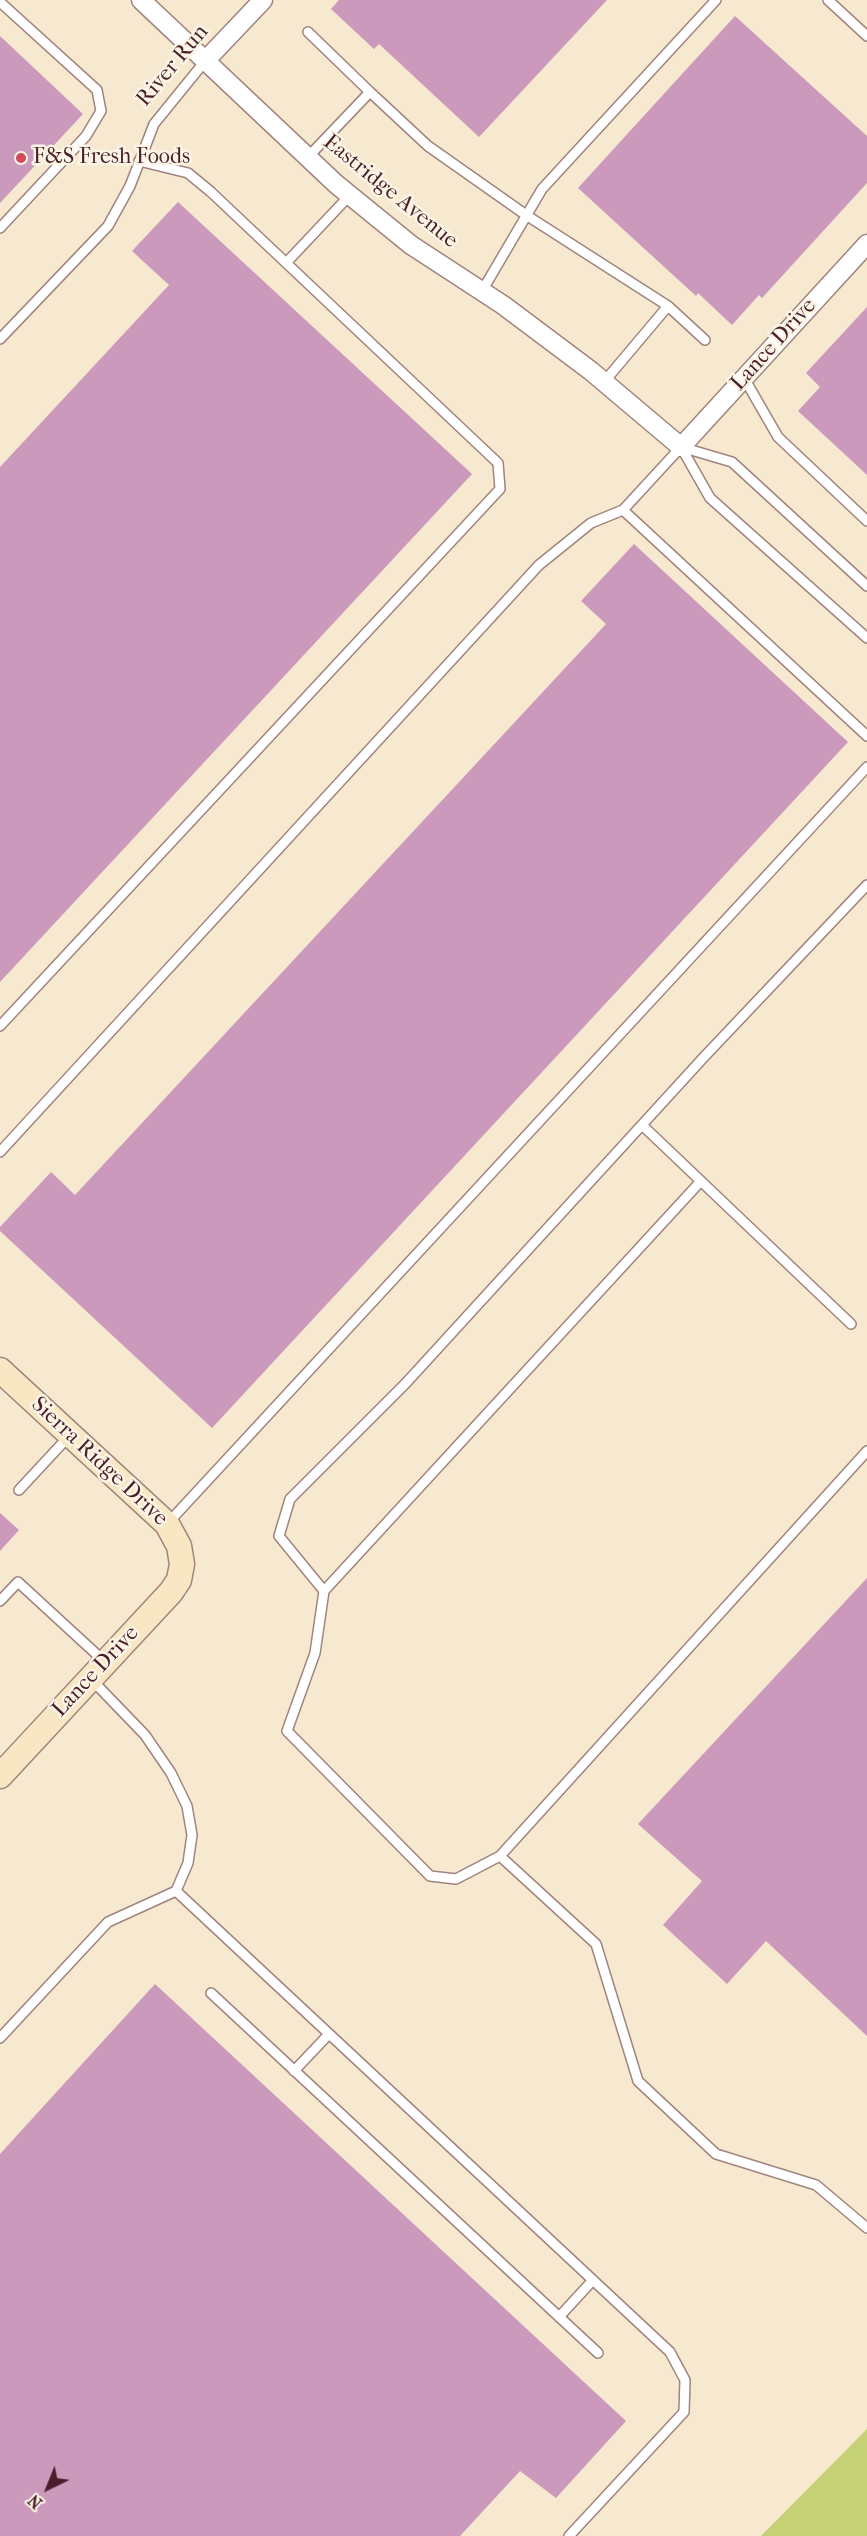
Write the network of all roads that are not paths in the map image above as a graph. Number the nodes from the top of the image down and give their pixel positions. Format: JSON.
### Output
{"nodes":[{"id":1,"x":141,"y":0,"type":"edge"},
{"id":2,"x":263,"y":0,"type":"edge"},
{"id":3,"x":716,"y":0,"type":"edge"},
{"id":4,"x":828,"y":0,"type":"edge"},
{"id":5,"x":0,"y":2,"type":"edge"},
{"id":6,"x":308,"y":32,"type":"dead end"},
{"id":7,"x":867,"y":36,"type":"edge"},
{"id":8,"x":206,"y":60,"type":"junction"},
{"id":9,"x":370,"y":92,"type":"junction"},
{"id":10,"x":308,"y":157,"type":"junction"},
{"id":11,"x":139,"y":161,"type":"junction"},
{"id":12,"x":350,"y":195,"type":"junction"},
{"id":13,"x":526,"y":214,"type":"junction"},
{"id":14,"x":0,"y":228,"type":"edge"},
{"id":15,"x":867,"y":244,"type":"edge"},
{"id":16,"x":286,"y":263,"type":"junction"},
{"id":17,"x":482,"y":291,"type":"junction"},
{"id":18,"x":668,"y":306,"type":"junction"},
{"id":19,"x":0,"y":339,"type":"edge"},
{"id":20,"x":705,"y":340,"type":"dead end"},
{"id":21,"x":744,"y":378,"type":"junction"},
{"id":22,"x":604,"y":382,"type":"junction"},
{"id":23,"x":681,"y":447,"type":"junction"},
{"id":24,"x":623,"y":510,"type":"junction"},
{"id":25,"x":867,"y":520,"type":"edge"},
{"id":26,"x":867,"y":586,"type":"edge"},
{"id":27,"x":867,"y":638,"type":"edge"},
{"id":28,"x":867,"y":736,"type":"edge"},
{"id":29,"x":867,"y":767,"type":"edge"},
{"id":30,"x":867,"y":885,"type":"edge"},
{"id":31,"x":0,"y":1026,"type":"edge"},
{"id":32,"x":642,"y":1125,"type":"junction"},
{"id":33,"x":0,"y":1152,"type":"edge"},
{"id":34,"x":701,"y":1182,"type":"junction"},
{"id":35,"x":851,"y":1324,"type":"dead end"},
{"id":36,"x":0,"y":1370,"type":"edge"},
{"id":37,"x":70,"y":1435,"type":"junction"},
{"id":38,"x":867,"y":1451,"type":"edge"},
{"id":39,"x":19,"y":1490,"type":"dead end"},
{"id":40,"x":167,"y":1524,"type":"junction"},
{"id":41,"x":182,"y":1564,"type":"joint"},
{"id":42,"x":324,"y":1591,"type":"junction"},
{"id":43,"x":0,"y":1601,"type":"edge"},
{"id":44,"x":97,"y":1670,"type":"junction"},
{"id":45,"x":0,"y":1776,"type":"edge"},
{"id":46,"x":500,"y":1856,"type":"junction"},
{"id":47,"x":176,"y":1892,"type":"junction"},
{"id":48,"x":211,"y":1994,"type":"dead end"},
{"id":49,"x":329,"y":2034,"type":"junction"},
{"id":50,"x":0,"y":2038,"type":"edge"},
{"id":51,"x":294,"y":2071,"type":"junction"},
{"id":52,"x":867,"y":2228,"type":"edge"},
{"id":53,"x":593,"y":2280,"type":"junction"},
{"id":54,"x":559,"y":2317,"type":"junction"},
{"id":55,"x":598,"y":2353,"type":"dead end"},
{"id":56,"x":569,"y":2536,"type":"edge"}],
"edges":[{"from":1,"to":8,"type":"street","name":"Eastridge Avenue"},
{"from":2,"to":8,"type":"street","name":"River Run"},
{"from":3,"to":13,"type":"lane"},
{"from":4,"to":7,"type":"lane"},
{"from":5,"to":14,"type":"lane"},
{"from":6,"to":9,"type":"lane"},
{"from":8,"to":10,"type":"street","name":"Eastridge Avenue"},
{"from":8,"to":11,"type":"lane","name":"River Run"},
{"from":9,"to":10,"type":"lane"},
{"from":9,"to":13,"type":"lane"},
{"from":10,"to":12,"type":"street","name":"Eastridge Avenue"},
{"from":11,"to":16,"type":"lane"},
{"from":11,"to":19,"type":"lane","name":"River Run"},
{"from":12,"to":16,"type":"lane"},
{"from":12,"to":17,"type":"street","name":"Eastridge Avenue"},
{"from":13,"to":17,"type":"lane"},
{"from":13,"to":18,"type":"lane"},
{"from":15,"to":21,"type":"street","name":"Lance Drive"},
{"from":16,"to":31,"type":"lane"},
{"from":17,"to":22,"type":"street","name":"Eastridge Avenue"},
{"from":18,"to":20,"type":"lane"},
{"from":18,"to":22,"type":"lane"},
{"from":21,"to":23,"type":"street","name":"Lance Drive"},
{"from":21,"to":25,"type":"lane"},
{"from":22,"to":23,"type":"street","name":"Eastridge Avenue"},
{"from":23,"to":24,"type":"lane"},
{"from":23,"to":26,"type":"lane","name":"Eastridge Avenue"},
{"from":23,"to":27,"type":"lane","name":"Eastridge Avenue"},
{"from":24,"to":28,"type":"lane"},
{"from":24,"to":33,"type":"lane"},
{"from":29,"to":40,"type":"lane"},
{"from":30,"to":32,"type":"lane"},
{"from":32,"to":34,"type":"lane"},
{"from":32,"to":42,"type":"lane"},
{"from":34,"to":35,"type":"lane"},
{"from":34,"to":42,"type":"lane"},
{"from":36,"to":37,"type":"street","name":"Sierra Ridge Drive"},
{"from":37,"to":39,"type":"lane"},
{"from":37,"to":40,"type":"street","name":"Sierra Ridge Drive"},
{"from":38,"to":46,"type":"lane"},
{"from":40,"to":41,"type":"street","name":"Sierra Ridge Drive"},
{"from":41,"to":44,"type":"street","name":"Lance Drive"},
{"from":42,"to":46,"type":"lane"},
{"from":43,"to":44,"type":"lane"},
{"from":44,"to":45,"type":"street","name":"Lance Drive"},
{"from":44,"to":47,"type":"lane"},
{"from":46,"to":52,"type":"lane"},
{"from":47,"to":49,"type":"lane"},
{"from":47,"to":50,"type":"lane"},
{"from":48,"to":51,"type":"lane"},
{"from":49,"to":51,"type":"lane"},
{"from":49,"to":53,"type":"lane"},
{"from":51,"to":54,"type":"lane"},
{"from":53,"to":54,"type":"lane"},
{"from":53,"to":56,"type":"lane"},
{"from":54,"to":55,"type":"lane"}]}
